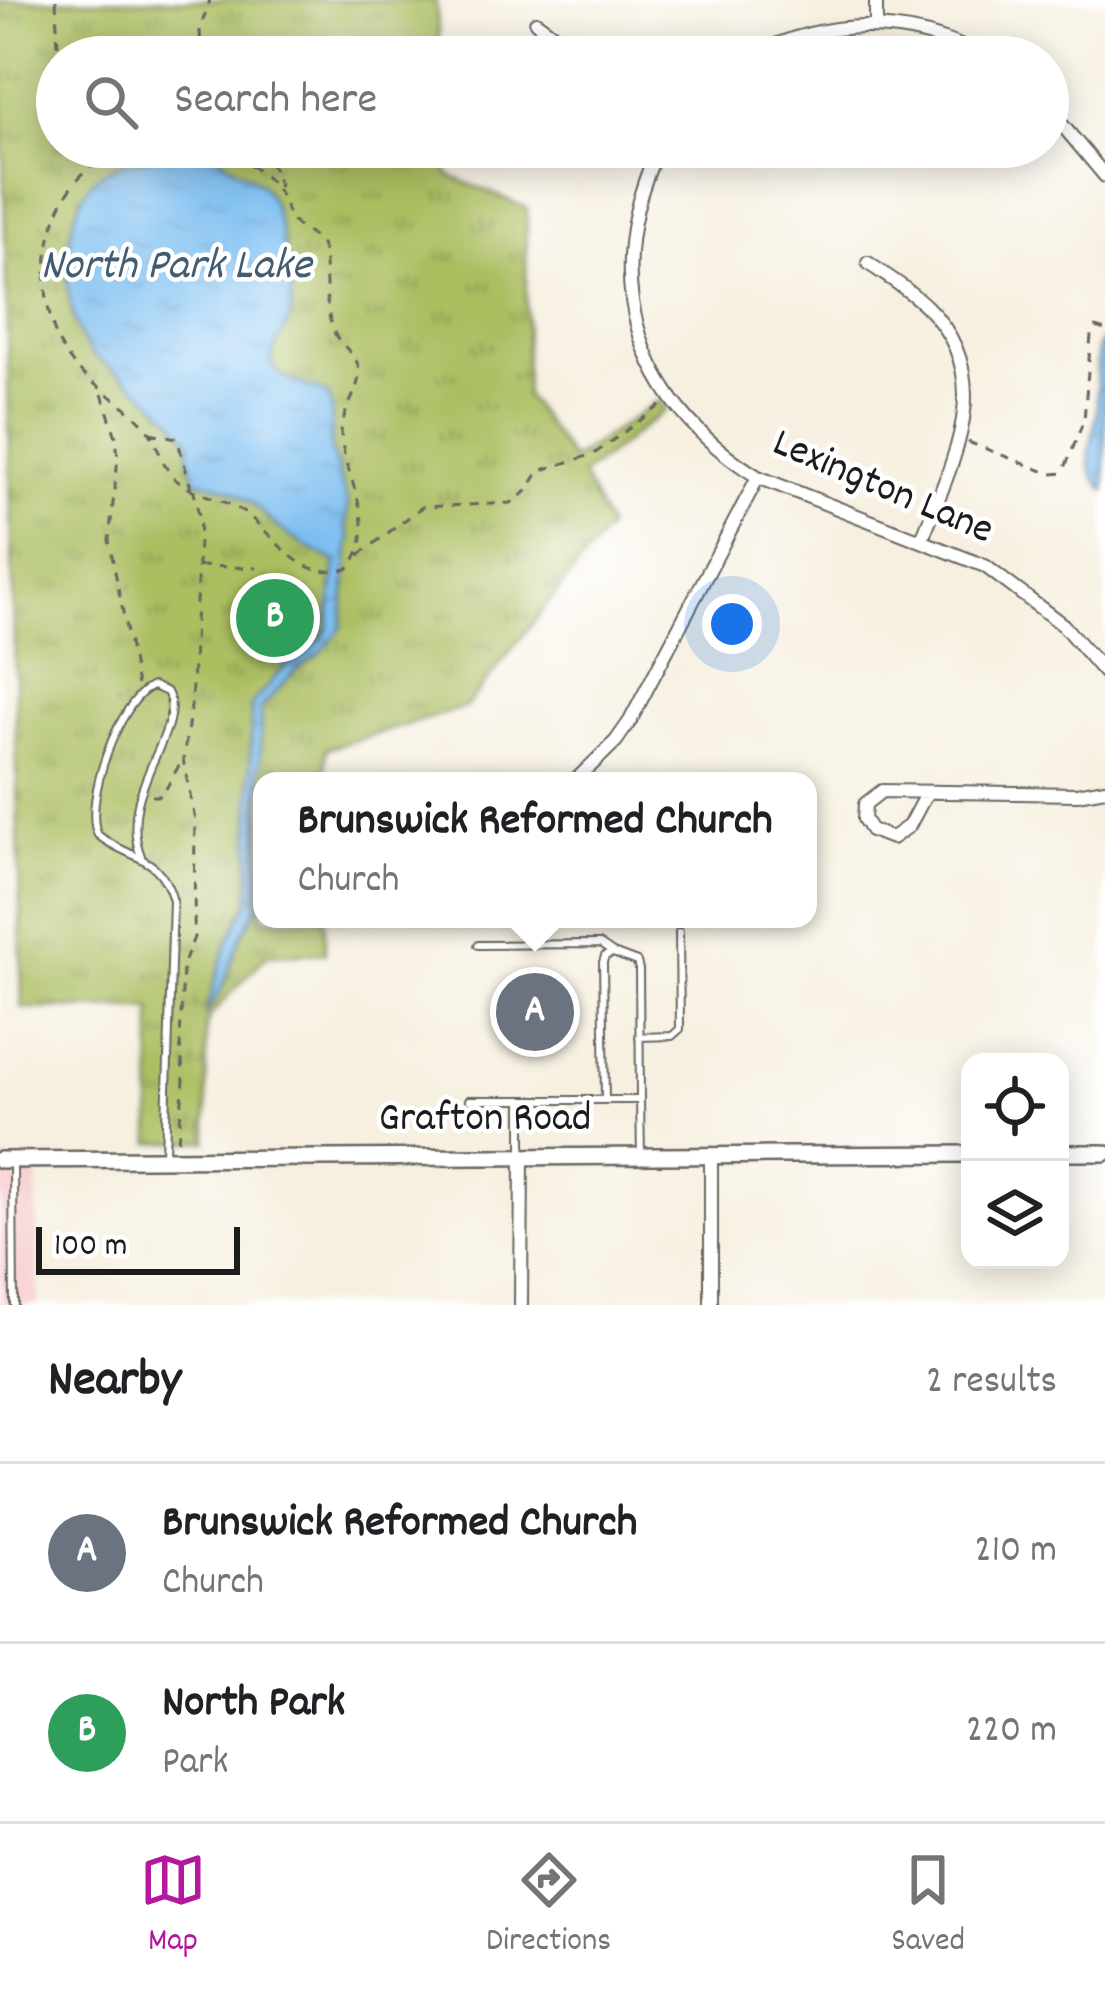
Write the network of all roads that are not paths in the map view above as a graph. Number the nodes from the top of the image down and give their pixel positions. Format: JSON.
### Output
{"nodes":[{"id":1,"x":876,"y":0,"type":"edge"},
{"id":2,"x":536,"y":22,"type":"dead end"},
{"id":3,"x":876,"y":25,"type":"junction"},
{"id":4,"x":555,"y":36,"type":"edge"},
{"id":5,"x":804,"y":36,"type":"edge"},
{"id":6,"x":935,"y":36,"type":"edge"},
{"id":7,"x":1069,"y":133,"type":"edge"},
{"id":8,"x":648,"y":168,"type":"edge"},
{"id":9,"x":1105,"y":176,"type":"edge"},
{"id":10,"x":868,"y":263,"type":"dead end"},
{"id":11,"x":758,"y":477,"type":"junction"},
{"id":12,"x":922,"y":539,"type":"junction"},
{"id":13,"x":1105,"y":673,"type":"edge"},
{"id":14,"x":584,"y":772,"type":"edge"},
{"id":15,"x":1105,"y":789,"type":"edge"},
{"id":16,"x":926,"y":794,"type":"junction"},
{"id":17,"x":141,"y":856,"type":"junction"},
{"id":18,"x":679,"y":932,"type":"dead end"},
{"id":19,"x":478,"y":945,"type":"dead end"},
{"id":20,"x":614,"y":953,"type":"junction"},
{"id":21,"x":639,"y":1037,"type":"junction"},
{"id":22,"x":469,"y":1100,"type":"dead end"},
{"id":23,"x":522,"y":1100,"type":"junction"},
{"id":24,"x":605,"y":1100,"type":"junction"},
{"id":25,"x":640,"y":1100,"type":"junction"},
{"id":26,"x":1069,"y":1153,"type":"edge"},
{"id":27,"x":1105,"y":1153,"type":"edge"},
{"id":28,"x":961,"y":1154,"type":"edge"},
{"id":29,"x":711,"y":1155,"type":"junction"},
{"id":30,"x":522,"y":1156,"type":"junction"},
{"id":31,"x":641,"y":1156,"type":"junction"},
{"id":32,"x":165,"y":1159,"type":"junction"},
{"id":33,"x":6,"y":1160,"type":"edge"},
{"id":34,"x":14,"y":1305,"type":"edge"},
{"id":35,"x":521,"y":1305,"type":"edge"},
{"id":36,"x":711,"y":1305,"type":"edge"}],
"edges":[{"from":1,"to":3,"type":"street"},
{"from":2,"to":4,"type":"street"},
{"from":3,"to":5,"type":"street"},
{"from":3,"to":6,"type":"street"},
{"from":7,"to":9,"type":"street"},
{"from":8,"to":11,"type":"street","name":"Lexington Lane"},
{"from":10,"to":12,"type":"street"},
{"from":11,"to":12,"type":"street","name":"Lexington Lane"},
{"from":11,"to":14,"type":"street"},
{"from":12,"to":13,"type":"street","name":"Lexington Lane"},
{"from":15,"to":16,"type":"street"},
{"from":16,"to":16,"type":"street"},
{"from":17,"to":17,"type":"lane"},
{"from":17,"to":32,"type":"lane"},
{"from":18,"to":21,"type":"lane"},
{"from":19,"to":20,"type":"lane"},
{"from":20,"to":21,"type":"lane"},
{"from":20,"to":24,"type":"lane"},
{"from":21,"to":25,"type":"lane"},
{"from":22,"to":23,"type":"lane"},
{"from":23,"to":24,"type":"lane"},
{"from":23,"to":30,"type":"lane"},
{"from":24,"to":25,"type":"lane"},
{"from":25,"to":31,"type":"lane"},
{"from":26,"to":27,"type":"street"},
{"from":28,"to":29,"type":"street","name":"Grafton Road"},
{"from":29,"to":31,"type":"street","name":"Grafton Road"},
{"from":29,"to":36,"type":"street"},
{"from":30,"to":31,"type":"street","name":"Grafton Road"},
{"from":30,"to":32,"type":"street","name":"Grafton Road"},
{"from":30,"to":35,"type":"street"},
{"from":32,"to":33,"type":"street","name":"Grafton Road"},
{"from":33,"to":34,"type":"lane"}]}
